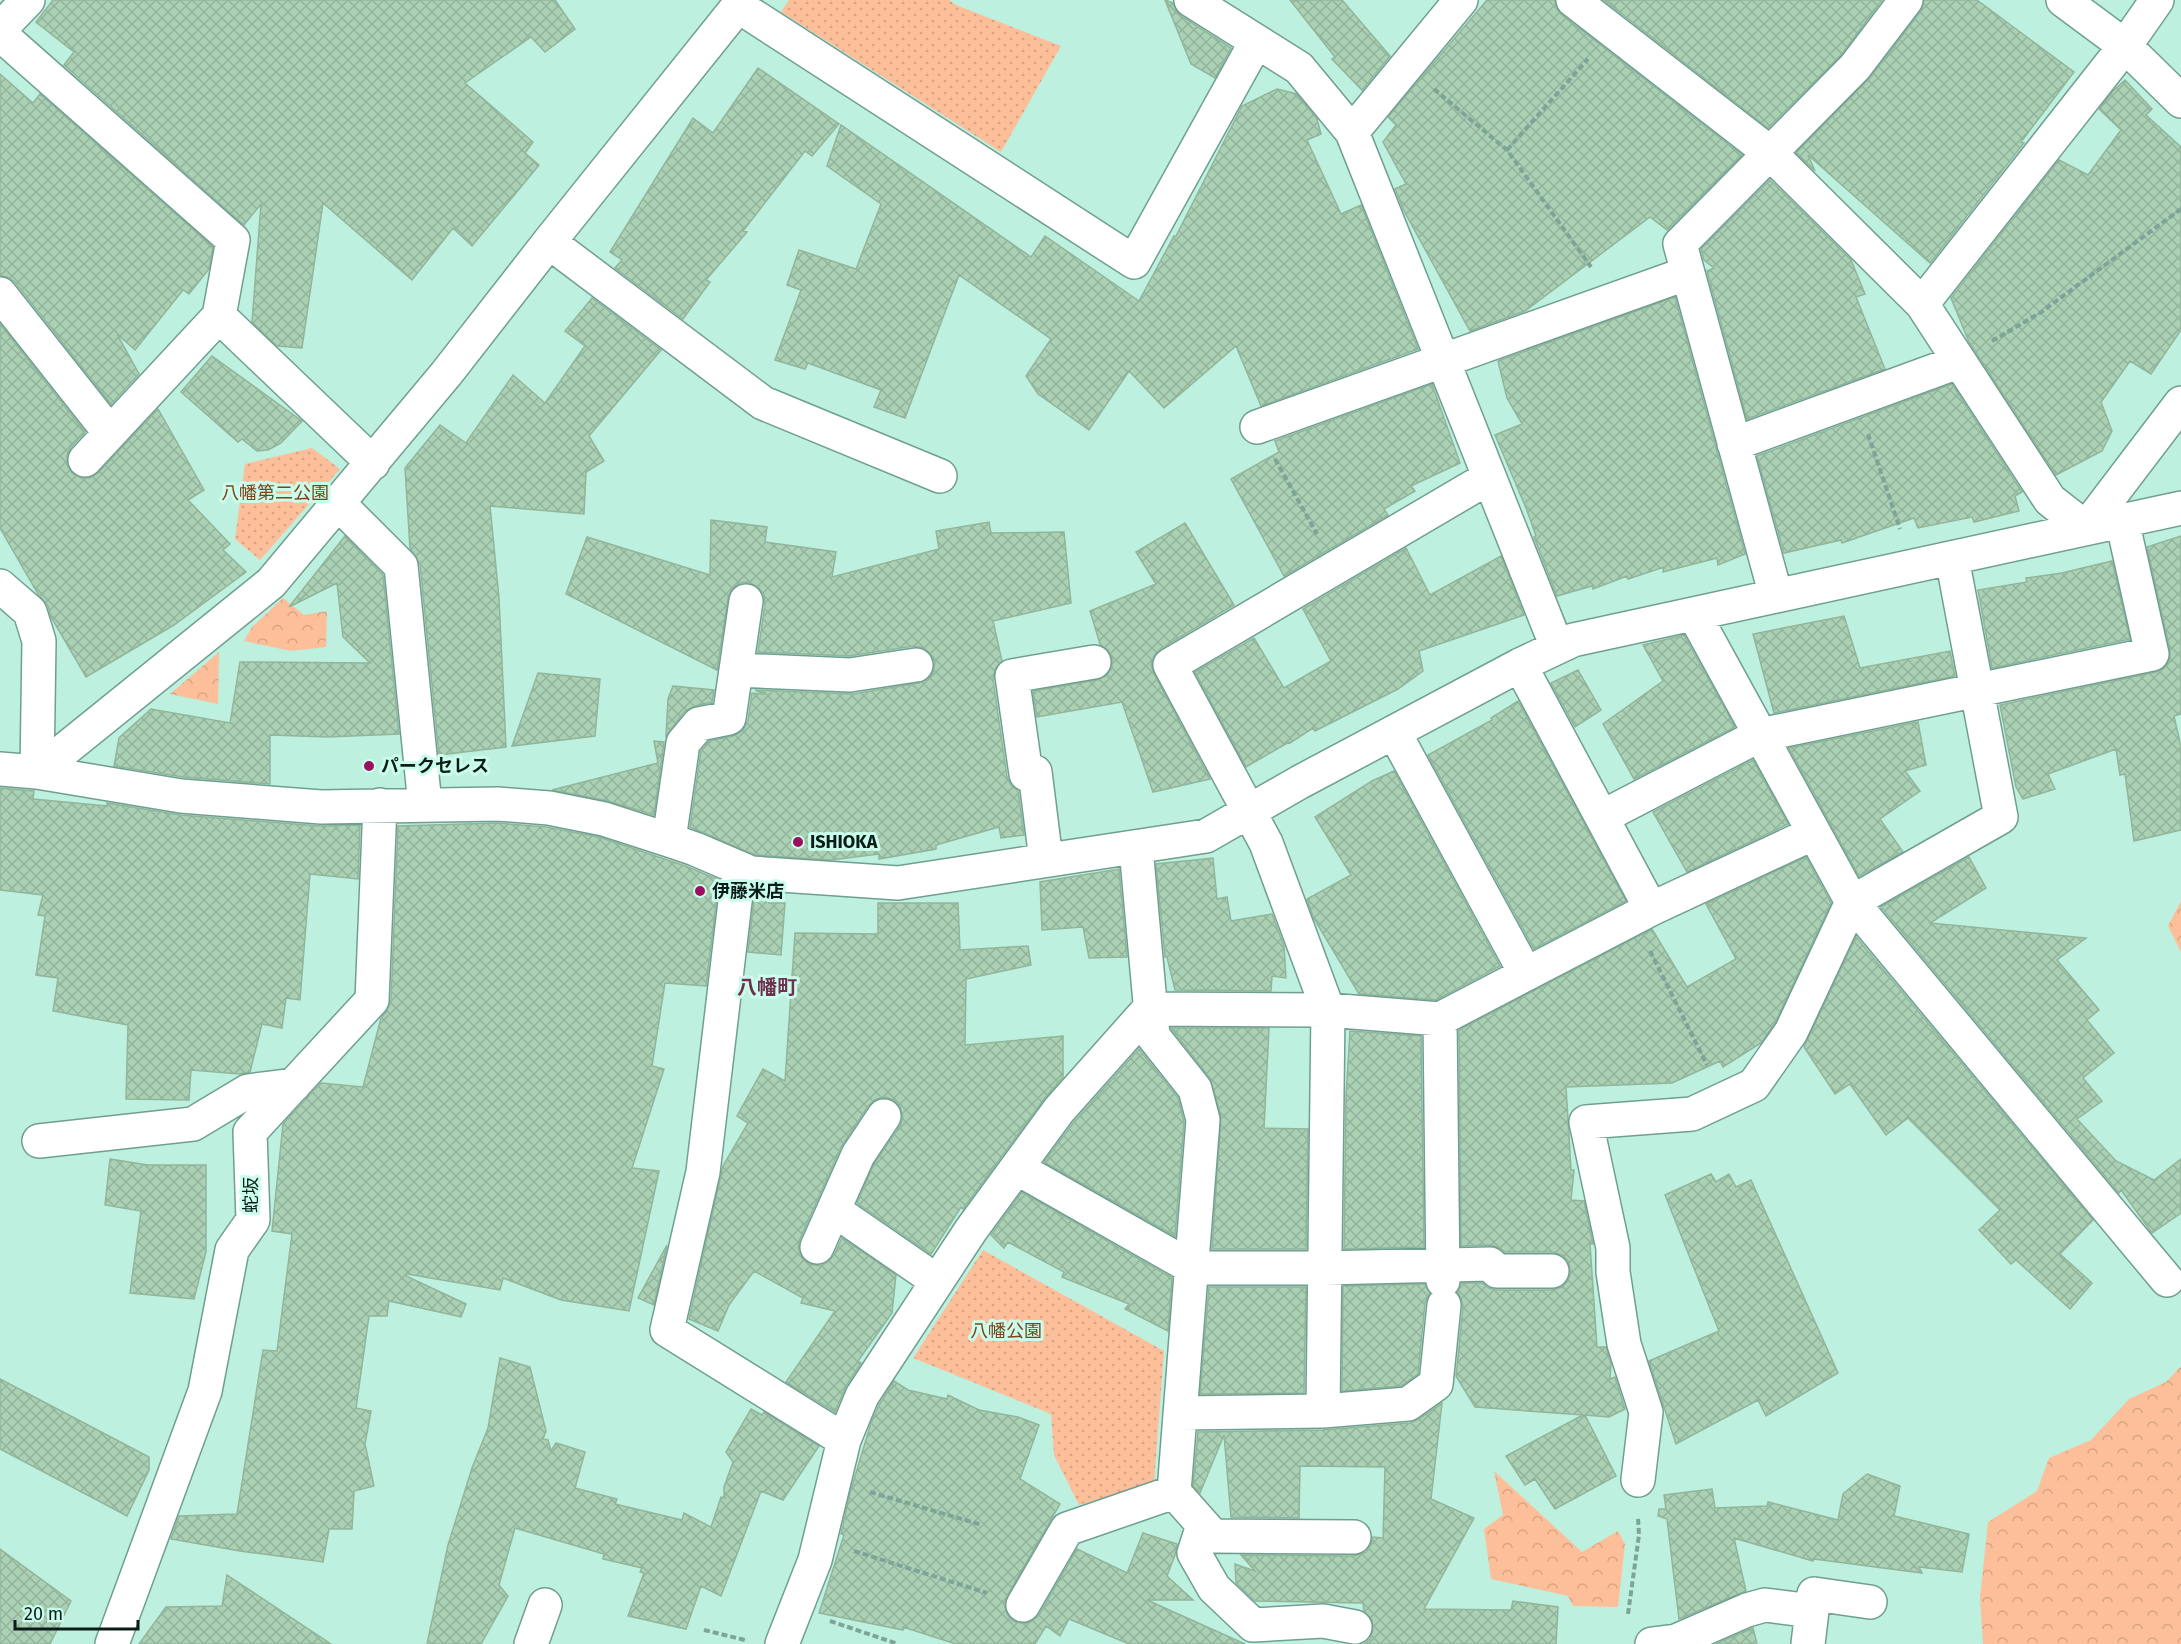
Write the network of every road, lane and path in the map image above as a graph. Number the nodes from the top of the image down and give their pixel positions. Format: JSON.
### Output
{"nodes":[{"id":1,"x":28,"y":0,"type":"edge"},
{"id":2,"x":1191,"y":0,"type":"edge"},
{"id":3,"x":1461,"y":0,"type":"edge"},
{"id":4,"x":1573,"y":0,"type":"edge"},
{"id":5,"x":1906,"y":0,"type":"edge"},
{"id":6,"x":2063,"y":0,"type":"edge"},
{"id":7,"x":2157,"y":0,"type":"edge"},
{"id":8,"x":740,"y":3,"type":"edge"},
{"id":9,"x":0,"y":29,"type":"edge"},
{"id":10,"x":1613,"y":31,"type":"junction"},
{"id":11,"x":0,"y":34,"type":"edge"},
{"id":12,"x":1256,"y":42,"type":"junction"},
{"id":13,"x":2125,"y":46,"type":"junction"},
{"id":14,"x":1406,"y":66,"type":"junction"},
{"id":15,"x":2181,"y":101,"type":"edge"},
{"id":16,"x":1352,"y":132,"type":"junction"},
{"id":17,"x":1507,"y":150,"type":"junction"},
{"id":18,"x":1770,"y":153,"type":"junction"},
{"id":19,"x":2181,"y":208,"type":"edge"},
{"id":20,"x":549,"y":242,"type":"junction"},
{"id":21,"x":1688,"y":273,"type":"junction"},
{"id":22,"x":0,"y":294,"type":"edge"},
{"id":23,"x":1614,"y":299,"type":"junction"},
{"id":24,"x":1922,"y":304,"type":"junction"},
{"id":25,"x":219,"y":316,"type":"junction"},
{"id":26,"x":1441,"y":360,"type":"junction"},
{"id":27,"x":1958,"y":362,"type":"junction"},
{"id":28,"x":1856,"y":399,"type":"junction"},
{"id":29,"x":2181,"y":403,"type":"edge"},
{"id":30,"x":1257,"y":427,"type":"joint"},
{"id":31,"x":111,"y":433,"type":"junction"},
{"id":32,"x":1734,"y":444,"type":"junction"},
{"id":33,"x":85,"y":460,"type":"dead end"},
{"id":34,"x":373,"y":463,"type":"junction"},
{"id":35,"x":940,"y":476,"type":"dead end"},
{"id":36,"x":1488,"y":477,"type":"junction"},
{"id":37,"x":339,"y":504,"type":"junction"},
{"id":38,"x":2181,"y":508,"type":"edge"},
{"id":39,"x":2121,"y":520,"type":"junction"},
{"id":40,"x":2086,"y":528,"type":"junction"},
{"id":41,"x":1952,"y":558,"type":"junction"},
{"id":42,"x":1336,"y":567,"type":"junction"},
{"id":43,"x":1913,"y":567,"type":"junction"},
{"id":44,"x":0,"y":586,"type":"edge"},
{"id":45,"x":1776,"y":596,"type":"junction"},
{"id":46,"x":746,"y":601,"type":"dead end"},
{"id":47,"x":1694,"y":614,"type":"junction"},
{"id":48,"x":1557,"y":647,"type":"junction"},
{"id":49,"x":1094,"y":662,"type":"dead end"},
{"id":50,"x":916,"y":665,"type":"dead end"},
{"id":51,"x":1520,"y":665,"type":"junction"},
{"id":52,"x":736,"y":670,"type":"junction"},
{"id":53,"x":1978,"y":691,"type":"junction"},
{"id":54,"x":1394,"y":732,"type":"junction"},
{"id":55,"x":1760,"y":735,"type":"junction"},
{"id":56,"x":0,"y":769,"type":"edge"},
{"id":57,"x":37,"y":772,"type":"junction"},
{"id":58,"x":425,"y":805,"type":"junction"},
{"id":59,"x":380,"y":806,"type":"junction"},
{"id":60,"x":1250,"y":811,"type":"junction"},
{"id":61,"x":1602,"y":817,"type":"junction"},
{"id":62,"x":1814,"y":832,"type":"junction"},
{"id":63,"x":669,"y":840,"type":"junction"},
{"id":64,"x":1136,"y":848,"type":"junction"},
{"id":65,"x":1046,"y":860,"type":"junction"},
{"id":66,"x":739,"y":868,"type":"junction"},
{"id":67,"x":1852,"y":902,"type":"junction"},
{"id":68,"x":1643,"y":914,"type":"junction"},
{"id":69,"x":1526,"y":974,"type":"junction"},
{"id":70,"x":1149,"y":1009,"type":"junction"},
{"id":71,"x":1328,"y":1010,"type":"junction"},
{"id":72,"x":1440,"y":1018,"type":"junction"},
{"id":73,"x":294,"y":1085,"type":"junction"},
{"id":74,"x":1724,"y":1099,"type":"junction"},
{"id":75,"x":884,"y":1116,"type":"dead end"},
{"id":76,"x":39,"y":1141,"type":"dead end"},
{"id":77,"x":1017,"y":1168,"type":"junction"},
{"id":78,"x":834,"y":1210,"type":"junction"},
{"id":79,"x":817,"y":1247,"type":"dead end"},
{"id":80,"x":1192,"y":1268,"type":"junction"},
{"id":81,"x":1325,"y":1268,"type":"junction"},
{"id":82,"x":1552,"y":1270,"type":"dead end"},
{"id":83,"x":2167,"y":1280,"type":"dead end"},
{"id":84,"x":938,"y":1281,"type":"junction"},
{"id":85,"x":1443,"y":1283,"type":"junction"},
{"id":86,"x":1323,"y":1411,"type":"junction"},
{"id":87,"x":1181,"y":1413,"type":"junction"},
{"id":88,"x":844,"y":1440,"type":"junction"},
{"id":89,"x":1638,"y":1480,"type":"joint"},
{"id":90,"x":860,"y":1489,"type":"dead end"},
{"id":91,"x":1174,"y":1492,"type":"junction"},
{"id":92,"x":1203,"y":1525,"type":"junction"},
{"id":93,"x":982,"y":1526,"type":"dead end"},
{"id":94,"x":1354,"y":1538,"type":"dead end"},
{"id":95,"x":843,"y":1547,"type":"dead end"},
{"id":96,"x":1870,"y":1602,"type":"dead end"},
{"id":97,"x":545,"y":1605,"type":"dead end"},
{"id":98,"x":1023,"y":1605,"type":"joint"},
{"id":99,"x":1812,"y":1611,"type":"junction"},
{"id":100,"x":823,"y":1619,"type":"dead end"},
{"id":101,"x":1627,"y":1622,"type":"dead end"},
{"id":102,"x":1355,"y":1627,"type":"dead end"},
{"id":103,"x":112,"y":1644,"type":"edge"},
{"id":104,"x":531,"y":1644,"type":"edge"},
{"id":105,"x":782,"y":1644,"type":"edge"},
{"id":106,"x":898,"y":1644,"type":"edge"},
{"id":107,"x":1652,"y":1644,"type":"edge"},
{"id":108,"x":1808,"y":1644,"type":"edge"}],
"edges":[{"from":1,"to":9,"type":"street"},
{"from":2,"to":12,"type":"street"},
{"from":3,"to":14,"type":"street"},
{"from":4,"to":10,"type":"street"},
{"from":5,"to":18,"type":"street"},
{"from":6,"to":13,"type":"street"},
{"from":7,"to":13,"type":"street"},
{"from":8,"to":12,"type":"street"},
{"from":8,"to":20,"type":"street"},
{"from":10,"to":17,"type":"path"},
{"from":10,"to":18,"type":"street"},
{"from":11,"to":25,"type":"street"},
{"from":12,"to":16,"type":"street"},
{"from":13,"to":15,"type":"street"},
{"from":13,"to":24,"type":"street"},
{"from":14,"to":16,"type":"street"},
{"from":14,"to":17,"type":"path"},
{"from":16,"to":26,"type":"street"},
{"from":17,"to":23,"type":"path"},
{"from":18,"to":21,"type":"street"},
{"from":18,"to":24,"type":"street"},
{"from":19,"to":27,"type":"path"},
{"from":20,"to":34,"type":"street"},
{"from":20,"to":35,"type":"street"},
{"from":21,"to":23,"type":"street"},
{"from":21,"to":32,"type":"street"},
{"from":22,"to":31,"type":"street"},
{"from":23,"to":26,"type":"street"},
{"from":24,"to":27,"type":"street"},
{"from":25,"to":31,"type":"street"},
{"from":25,"to":34,"type":"street"},
{"from":26,"to":30,"type":"street"},
{"from":26,"to":36,"type":"street"},
{"from":27,"to":28,"type":"street"},
{"from":27,"to":40,"type":"street"},
{"from":28,"to":32,"type":"street"},
{"from":28,"to":43,"type":"path"},
{"from":29,"to":40,"type":"street"},
{"from":30,"to":42,"type":"path"},
{"from":31,"to":33,"type":"street"},
{"from":32,"to":45,"type":"street"},
{"from":34,"to":37,"type":"street"},
{"from":36,"to":42,"type":"street"},
{"from":36,"to":48,"type":"street"},
{"from":37,"to":57,"type":"street"},
{"from":37,"to":58,"type":"street"},
{"from":38,"to":39,"type":"street"},
{"from":39,"to":40,"type":"street"},
{"from":39,"to":53,"type":"street"},
{"from":40,"to":41,"type":"street"},
{"from":41,"to":43,"type":"street"},
{"from":41,"to":53,"type":"street"},
{"from":42,"to":60,"type":"street"},
{"from":43,"to":45,"type":"street"},
{"from":44,"to":57,"type":"street"},
{"from":45,"to":47,"type":"street"},
{"from":46,"to":52,"type":"street"},
{"from":47,"to":48,"type":"street"},
{"from":47,"to":55,"type":"street"},
{"from":48,"to":51,"type":"street"},
{"from":49,"to":65,"type":"street"},
{"from":50,"to":52,"type":"street"},
{"from":51,"to":54,"type":"street"},
{"from":51,"to":61,"type":"street"},
{"from":52,"to":63,"type":"street"},
{"from":53,"to":55,"type":"street"},
{"from":53,"to":67,"type":"street"},
{"from":54,"to":60,"type":"street"},
{"from":54,"to":69,"type":"street"},
{"from":55,"to":61,"type":"street"},
{"from":55,"to":62,"type":"street"},
{"from":56,"to":57,"type":"street"},
{"from":57,"to":59,"type":"street"},
{"from":58,"to":59,"type":"street"},
{"from":58,"to":63,"type":"street"},
{"from":59,"to":73,"type":"street","name":"蛇坂"},
{"from":60,"to":64,"type":"street"},
{"from":60,"to":71,"type":"street"},
{"from":61,"to":68,"type":"street"},
{"from":62,"to":67,"type":"street"},
{"from":62,"to":68,"type":"street"},
{"from":63,"to":66,"type":"street"},
{"from":64,"to":65,"type":"street"},
{"from":64,"to":70,"type":"street"},
{"from":65,"to":66,"type":"street"},
{"from":66,"to":88,"type":"street"},
{"from":67,"to":74,"type":"street"},
{"from":67,"to":83,"type":"street"},
{"from":68,"to":69,"type":"street"},
{"from":68,"to":74,"type":"path"},
{"from":69,"to":72,"type":"street"},
{"from":70,"to":71,"type":"street"},
{"from":70,"to":77,"type":"street"},
{"from":70,"to":80,"type":"street"},
{"from":71,"to":72,"type":"street"},
{"from":71,"to":81,"type":"street"},
{"from":72,"to":85,"type":"street"},
{"from":73,"to":76,"type":"street"},
{"from":73,"to":103,"type":"street","name":"蛇坂"},
{"from":74,"to":89,"type":"street"},
{"from":75,"to":78,"type":"street"},
{"from":77,"to":80,"type":"street"},
{"from":77,"to":84,"type":"street"},
{"from":78,"to":79,"type":"street"},
{"from":78,"to":84,"type":"street"},
{"from":80,"to":81,"type":"street"},
{"from":80,"to":87,"type":"street"},
{"from":81,"to":85,"type":"street"},
{"from":81,"to":86,"type":"street"},
{"from":82,"to":85,"type":"street"},
{"from":84,"to":88,"type":"street"},
{"from":85,"to":86,"type":"street"},
{"from":86,"to":87,"type":"street"},
{"from":87,"to":91,"type":"street"},
{"from":88,"to":105,"type":"street"},
{"from":89,"to":101,"type":"path"},
{"from":90,"to":93,"type":"path"},
{"from":91,"to":92,"type":"street"},
{"from":91,"to":98,"type":"street"},
{"from":92,"to":94,"type":"street"},
{"from":92,"to":102,"type":"street"},
{"from":95,"to":98,"type":"path"},
{"from":96,"to":99,"type":"street"},
{"from":97,"to":104,"type":"street"},
{"from":99,"to":107,"type":"street"},
{"from":99,"to":108,"type":"street"},
{"from":100,"to":106,"type":"path"}]}
